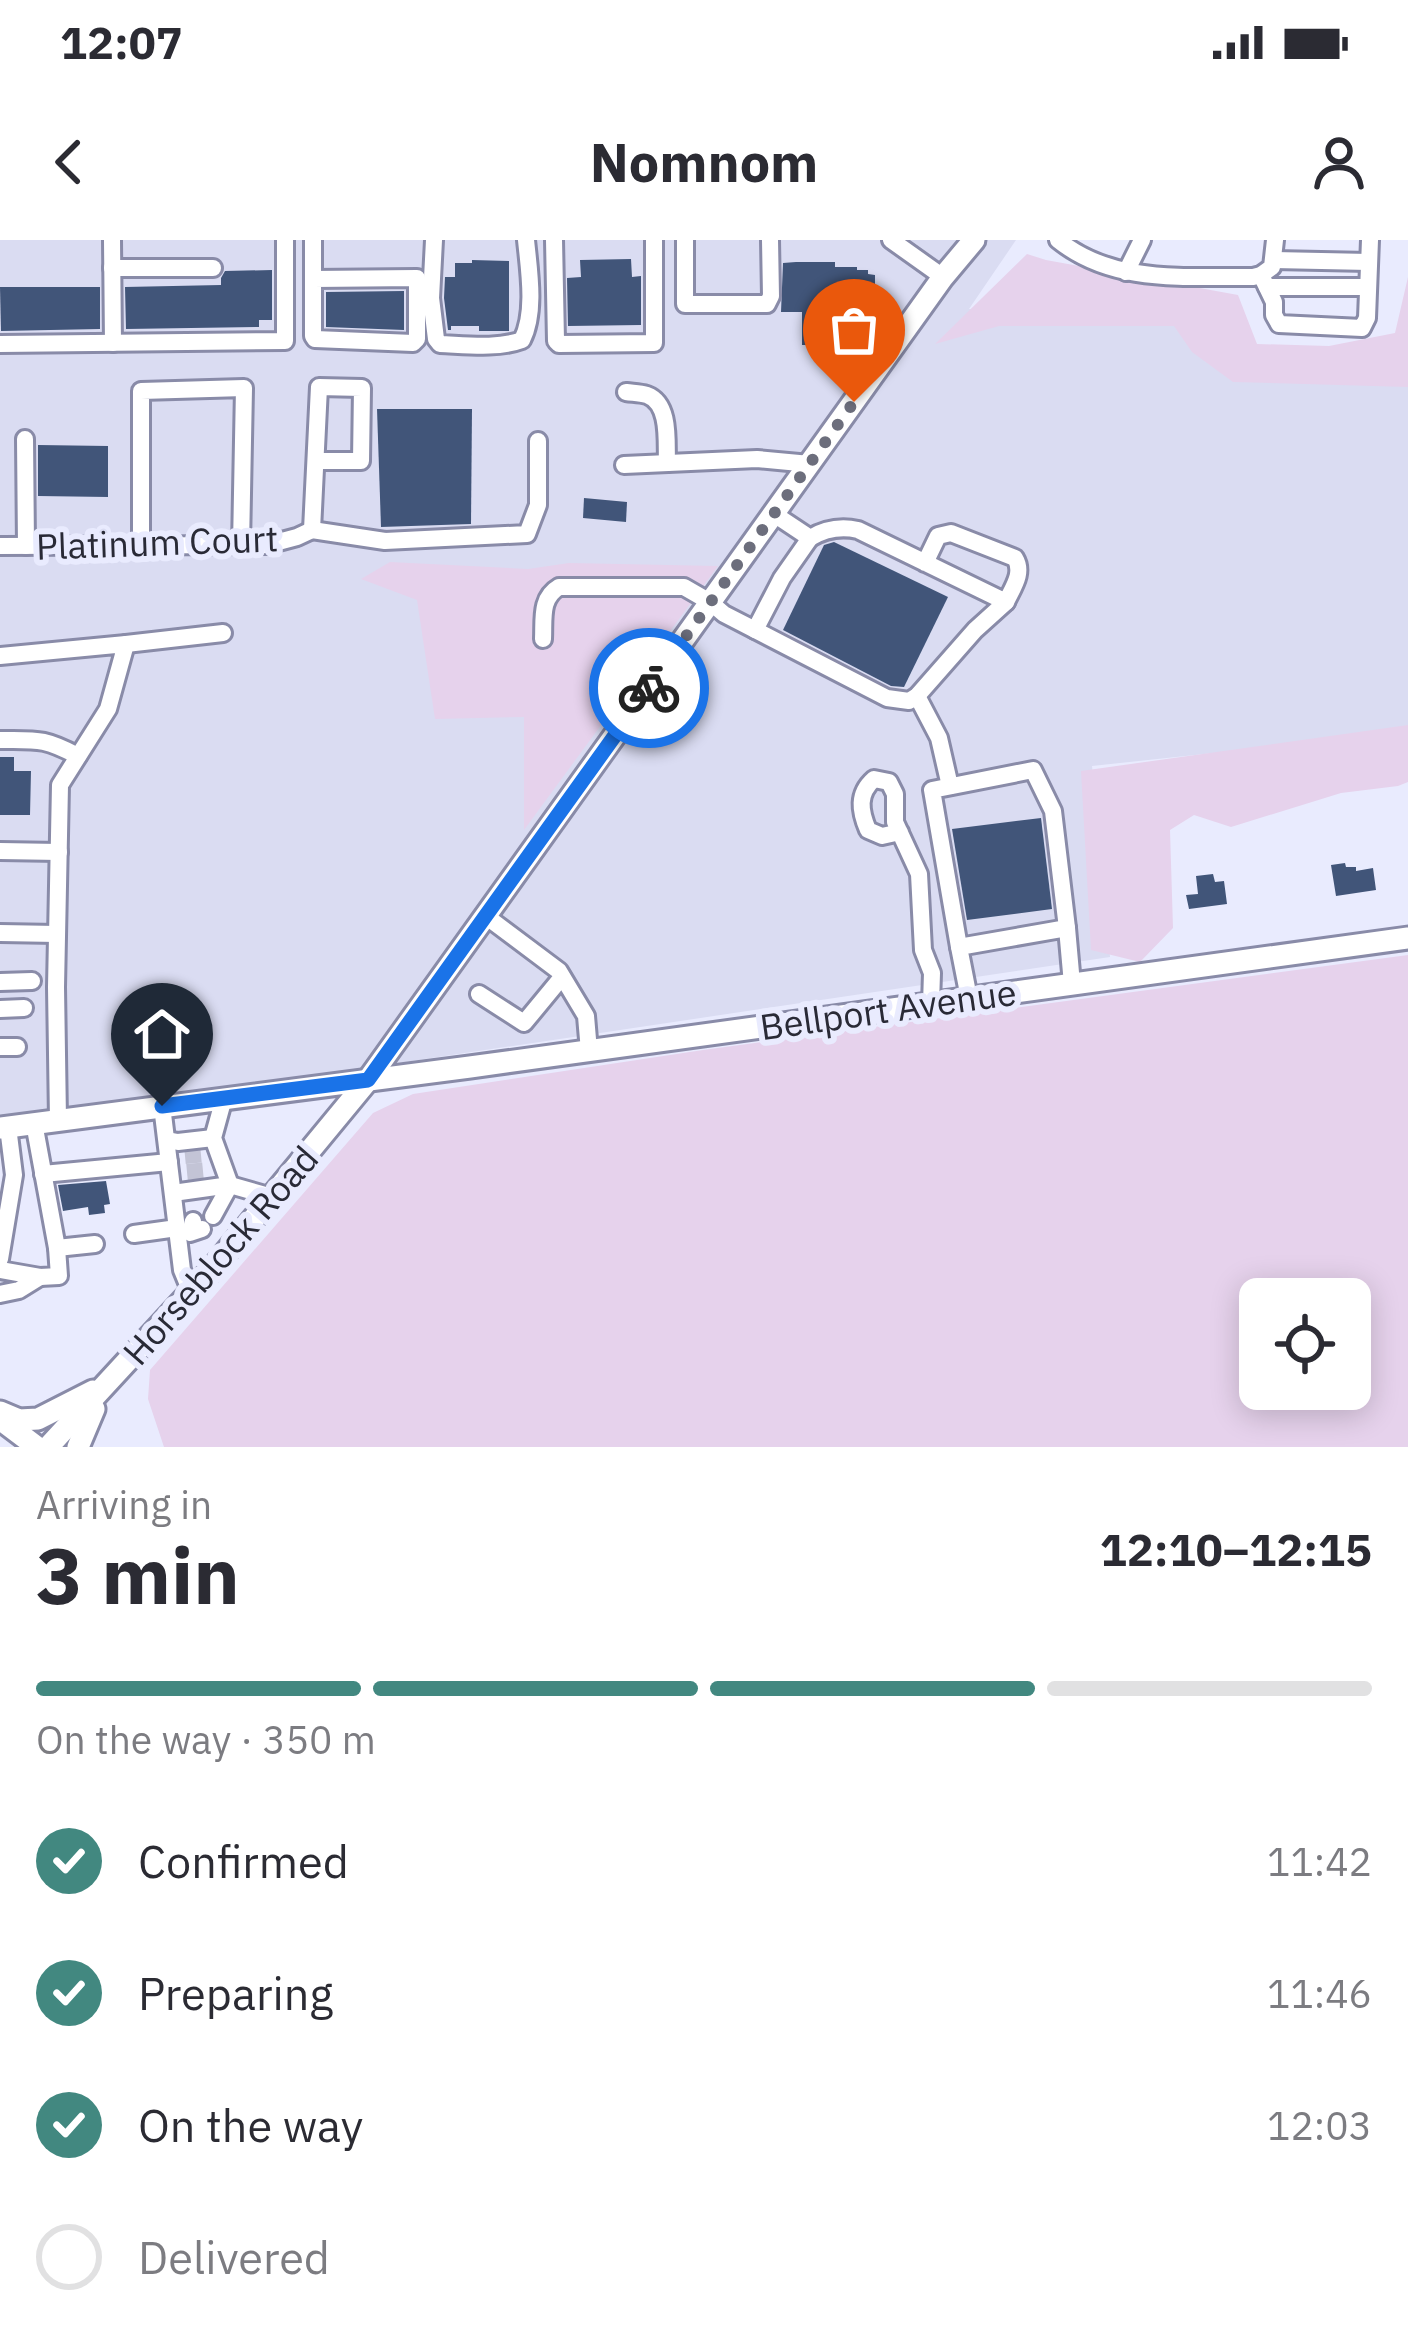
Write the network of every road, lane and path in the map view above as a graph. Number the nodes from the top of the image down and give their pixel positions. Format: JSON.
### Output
{"nodes":[{"id":1,"x":112,"y":240,"type":"edge"},
{"id":2,"x":286,"y":240,"type":"edge"},
{"id":3,"x":313,"y":240,"type":"edge"},
{"id":4,"x":434,"y":240,"type":"edge"},
{"id":5,"x":526,"y":240,"type":"edge"},
{"id":6,"x":554,"y":240,"type":"edge"},
{"id":7,"x":655,"y":240,"type":"edge"},
{"id":8,"x":685,"y":240,"type":"edge"},
{"id":9,"x":770,"y":240,"type":"edge"},
{"id":10,"x":891,"y":240,"type":"edge"},
{"id":11,"x":974,"y":240,"type":"edge"},
{"id":12,"x":1058,"y":240,"type":"edge"},
{"id":13,"x":1099,"y":240,"type":"edge"},
{"id":14,"x":1142,"y":240,"type":"edge"},
{"id":15,"x":1275,"y":240,"type":"edge"},
{"id":16,"x":1370,"y":240,"type":"edge"},
{"id":17,"x":1089,"y":260,"type":"junction"},
{"id":18,"x":1274,"y":260,"type":"junction"},
{"id":19,"x":1369,"y":262,"type":"junction"},
{"id":20,"x":112,"y":268,"type":"junction"},
{"id":21,"x":213,"y":268,"type":"dead end"},
{"id":22,"x":1126,"y":272,"type":"junction"},
{"id":23,"x":943,"y":277,"type":"junction"},
{"id":24,"x":313,"y":279,"type":"junction"},
{"id":25,"x":1264,"y":281,"type":"junction"},
{"id":26,"x":1368,"y":287,"type":"junction"},
{"id":27,"x":113,"y":343,"type":"junction"},
{"id":28,"x":0,"y":344,"type":"edge"},
{"id":29,"x":626,"y":392,"type":"dead end"},
{"id":30,"x":26,"y":440,"type":"dead end"},
{"id":31,"x":538,"y":442,"type":"dead end"},
{"id":32,"x":317,"y":461,"type":"junction"},
{"id":33,"x":667,"y":463,"type":"junction"},
{"id":34,"x":810,"y":464,"type":"junction"},
{"id":35,"x":624,"y":465,"type":"dead end"},
{"id":36,"x":774,"y":514,"type":"junction"},
{"id":37,"x":312,"y":530,"type":"junction"},
{"id":38,"x":810,"y":538,"type":"junction"},
{"id":39,"x":0,"y":546,"type":"edge"},
{"id":40,"x":26,"y":546,"type":"junction"},
{"id":41,"x":141,"y":546,"type":"junction"},
{"id":42,"x":241,"y":546,"type":"junction"},
{"id":43,"x":925,"y":563,"type":"junction"},
{"id":44,"x":710,"y":602,"type":"junction"},
{"id":45,"x":1006,"y":602,"type":"junction"},
{"id":46,"x":755,"y":630,"type":"junction"},
{"id":47,"x":223,"y":633,"type":"dead end"},
{"id":48,"x":543,"y":639,"type":"dead end"},
{"id":49,"x":126,"y":644,"type":"junction"},
{"id":50,"x":0,"y":656,"type":"edge"},
{"id":51,"x":917,"y":696,"type":"junction"},
{"id":52,"x":0,"y":740,"type":"edge"},
{"id":53,"x":78,"y":756,"type":"junction"},
{"id":54,"x":950,"y":786,"type":"junction"},
{"id":55,"x":900,"y":832,"type":"dead end"},
{"id":56,"x":0,"y":850,"type":"edge"},
{"id":57,"x":58,"y":852,"type":"junction"},
{"id":58,"x":487,"y":917,"type":"junction"},
{"id":59,"x":1067,"y":928,"type":"junction"},
{"id":60,"x":0,"y":933,"type":"edge"},
{"id":61,"x":57,"y":934,"type":"junction"},
{"id":62,"x":1408,"y":938,"type":"edge"},
{"id":63,"x":959,"y":947,"type":"junction"},
{"id":64,"x":562,"y":977,"type":"junction"},
{"id":65,"x":32,"y":981,"type":"dead end"},
{"id":66,"x":0,"y":982,"type":"edge"},
{"id":67,"x":1072,"y":984,"type":"junction"},
{"id":68,"x":479,"y":994,"type":"dead end"},
{"id":69,"x":969,"y":998,"type":"junction"},
{"id":70,"x":931,"y":1004,"type":"junction"},
{"id":71,"x":24,"y":1007,"type":"dead end"},
{"id":72,"x":0,"y":1009,"type":"edge"},
{"id":73,"x":589,"y":1051,"type":"junction"},
{"id":74,"x":368,"y":1080,"type":"junction"},
{"id":75,"x":224,"y":1098,"type":"junction"},
{"id":76,"x":162,"y":1106,"type":"junction"},
{"id":77,"x":58,"y":1120,"type":"junction"},
{"id":78,"x":34,"y":1123,"type":"junction"},
{"id":79,"x":4,"y":1127,"type":"edge"},
{"id":80,"x":175,"y":1160,"type":"junction"},
{"id":81,"x":218,"y":1166,"type":"junction"},
{"id":82,"x":43,"y":1174,"type":"junction"},
{"id":83,"x":173,"y":1193,"type":"junction"},
{"id":84,"x":272,"y":1197,"type":"junction"},
{"id":85,"x":194,"y":1225,"type":"junction"},
{"id":86,"x":134,"y":1234,"type":"dead end"},
{"id":87,"x":95,"y":1244,"type":"dead end"},
{"id":88,"x":57,"y":1248,"type":"junction"},
{"id":89,"x":0,"y":1259,"type":"edge"},
{"id":90,"x":0,"y":1270,"type":"edge"},
{"id":91,"x":40,"y":1277,"type":"junction"},
{"id":92,"x":191,"y":1292,"type":"junction"},
{"id":93,"x":0,"y":1294,"type":"edge"},
{"id":94,"x":106,"y":1385,"type":"junction"},
{"id":95,"x":0,"y":1416,"type":"edge"},
{"id":96,"x":37,"y":1447,"type":"edge"},
{"id":97,"x":49,"y":1447,"type":"edge"},
{"id":98,"x":78,"y":1447,"type":"edge"}],
"edges":[{"from":1,"to":20,"type":"street"},
{"from":2,"to":27,"type":"street"},
{"from":3,"to":24,"type":"street"},
{"from":4,"to":5,"type":"street"},
{"from":6,"to":7,"type":"street"},
{"from":8,"to":9,"type":"street"},
{"from":10,"to":23,"type":"street"},
{"from":11,"to":23,"type":"main road","name":"Horseblock Road"},
{"from":12,"to":17,"type":"street"},
{"from":13,"to":17,"type":"street"},
{"from":14,"to":22,"type":"street"},
{"from":15,"to":18,"type":"street"},
{"from":16,"to":19,"type":"street"},
{"from":17,"to":22,"type":"street"},
{"from":18,"to":19,"type":"street"},
{"from":18,"to":25,"type":"street"},
{"from":19,"to":26,"type":"street"},
{"from":20,"to":21,"type":"street"},
{"from":20,"to":27,"type":"street"},
{"from":22,"to":25,"type":"street"},
{"from":23,"to":34,"type":"main road","name":"Horseblock Road"},
{"from":24,"to":24,"type":"street"},
{"from":25,"to":26,"type":"street"},
{"from":25,"to":26,"type":"street"},
{"from":27,"to":28,"type":"street"},
{"from":29,"to":33,"type":"street"},
{"from":30,"to":40,"type":"street"},
{"from":31,"to":37,"type":"street"},
{"from":32,"to":32,"type":"street"},
{"from":32,"to":37,"type":"street"},
{"from":33,"to":34,"type":"street"},
{"from":33,"to":35,"type":"street"},
{"from":34,"to":36,"type":"main road","name":"Horseblock Road"},
{"from":36,"to":38,"type":"street"},
{"from":36,"to":44,"type":"main road","name":"Horseblock Road"},
{"from":37,"to":42,"type":"street","name":"Platinum Court"},
{"from":38,"to":43,"type":"street"},
{"from":38,"to":46,"type":"street"},
{"from":39,"to":40,"type":"street","name":"Platinum Court"},
{"from":40,"to":41,"type":"street","name":"Platinum Court"},
{"from":41,"to":42,"type":"street","name":"Platinum Court"},
{"from":41,"to":42,"type":"street"},
{"from":43,"to":45,"type":"street"},
{"from":43,"to":45,"type":"street"},
{"from":44,"to":46,"type":"street"},
{"from":44,"to":48,"type":"street"},
{"from":44,"to":58,"type":"main road","name":"Horseblock Road"},
{"from":45,"to":51,"type":"street"},
{"from":46,"to":51,"type":"street"},
{"from":47,"to":49,"type":"street"},
{"from":49,"to":50,"type":"street"},
{"from":49,"to":53,"type":"street"},
{"from":51,"to":54,"type":"street"},
{"from":52,"to":53,"type":"street"},
{"from":53,"to":57,"type":"street"},
{"from":54,"to":59,"type":"street"},
{"from":54,"to":63,"type":"street"},
{"from":55,"to":70,"type":"street"},
{"from":56,"to":57,"type":"street"},
{"from":57,"to":61,"type":"street"},
{"from":58,"to":64,"type":"street"},
{"from":58,"to":74,"type":"main road","name":"Horseblock Road"},
{"from":59,"to":63,"type":"street"},
{"from":59,"to":67,"type":"street"},
{"from":60,"to":61,"type":"street"},
{"from":61,"to":77,"type":"street"},
{"from":62,"to":67,"type":"main road","name":"Bellport Avenue"},
{"from":63,"to":69,"type":"street"},
{"from":64,"to":68,"type":"street"},
{"from":64,"to":73,"type":"street"},
{"from":65,"to":66,"type":"street"},
{"from":67,"to":69,"type":"main road","name":"Bellport Avenue"},
{"from":69,"to":70,"type":"main road","name":"Bellport Avenue"},
{"from":70,"to":73,"type":"main road","name":"Bellport Avenue"},
{"from":71,"to":72,"type":"street"},
{"from":73,"to":74,"type":"main road","name":"Bellport Avenue"},
{"from":74,"to":75,"type":"main road","name":"Bellport Avenue"},
{"from":74,"to":84,"type":"main road","name":"Horseblock Road"},
{"from":75,"to":76,"type":"main road","name":"Bellport Avenue"},
{"from":75,"to":81,"type":"street"},
{"from":76,"to":77,"type":"main road","name":"Bellport Avenue"},
{"from":76,"to":80,"type":"street"},
{"from":77,"to":78,"type":"main road","name":"Bellport Avenue"},
{"from":78,"to":79,"type":"main road","name":"Bellport Avenue"},
{"from":78,"to":82,"type":"street"},
{"from":79,"to":89,"type":"street"},
{"from":80,"to":81,"type":"street"},
{"from":80,"to":82,"type":"street"},
{"from":80,"to":83,"type":"street"},
{"from":81,"to":83,"type":"street"},
{"from":81,"to":84,"type":"street"},
{"from":81,"to":85,"type":"street"},
{"from":82,"to":88,"type":"street"},
{"from":83,"to":85,"type":"street"},
{"from":84,"to":92,"type":"main road","name":"Horseblock Road"},
{"from":85,"to":86,"type":"street"},
{"from":85,"to":92,"type":"street"},
{"from":87,"to":88,"type":"street"},
{"from":88,"to":91,"type":"street"},
{"from":90,"to":91,"type":"street"},
{"from":91,"to":93,"type":"street"},
{"from":92,"to":94,"type":"main road","name":"Horseblock Road"},
{"from":94,"to":95,"type":"main road"},
{"from":94,"to":97,"type":"main road","name":"Horseblock Road"},
{"from":94,"to":98,"type":"main road"},
{"from":95,"to":96,"type":"main road"}]}
